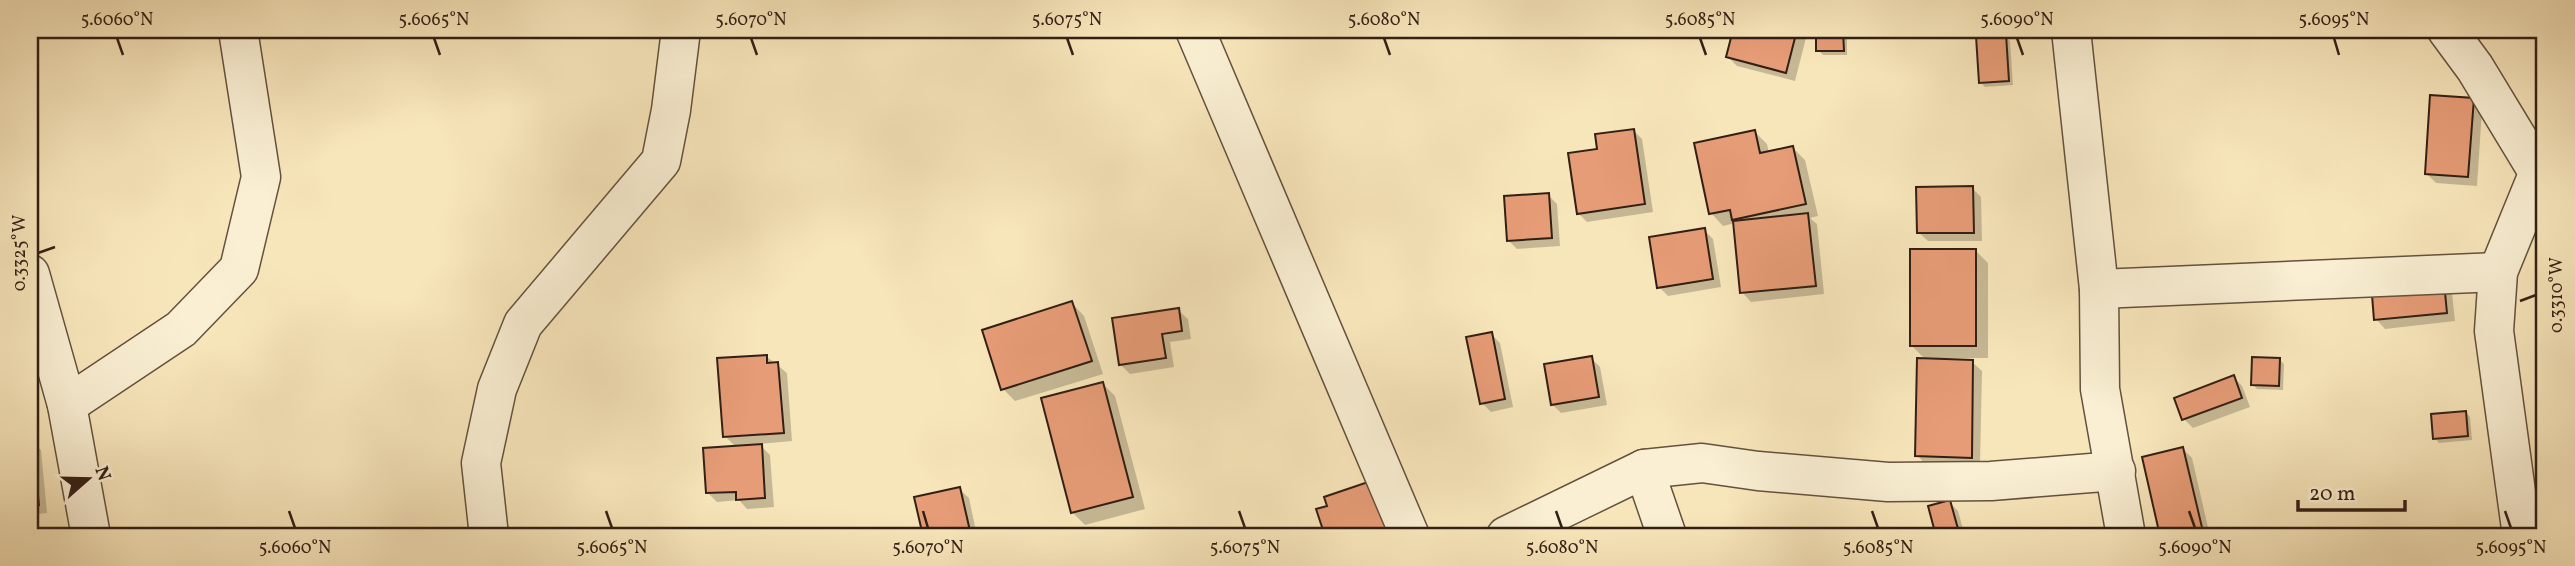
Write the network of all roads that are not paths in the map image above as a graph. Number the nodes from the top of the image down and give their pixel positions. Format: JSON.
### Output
{"nodes":[{"id":1,"x":238,"y":30,"type":"edge"},
{"id":2,"x":681,"y":30,"type":"edge"},
{"id":3,"x":1195,"y":30,"type":"edge"},
{"id":4,"x":2071,"y":30,"type":"edge"},
{"id":5,"x":2447,"y":30,"type":"edge"},
{"id":6,"x":2543,"y":167,"type":"edge"},
{"id":7,"x":2498,"y":272,"type":"junction"},
{"id":8,"x":30,"y":274,"type":"edge"},
{"id":9,"x":2099,"y":289,"type":"junction"},
{"id":10,"x":67,"y":405,"type":"junction"},
{"id":11,"x":1644,"y":469,"type":"junction"},
{"id":12,"x":2116,"y":471,"type":"junction"},
{"id":13,"x":91,"y":536,"type":"edge"},
{"id":14,"x":489,"y":536,"type":"edge"},
{"id":15,"x":1410,"y":536,"type":"edge"},
{"id":16,"x":1506,"y":536,"type":"edge"},
{"id":17,"x":1667,"y":536,"type":"edge"},
{"id":18,"x":2126,"y":536,"type":"edge"},
{"id":19,"x":2522,"y":536,"type":"edge"}],
"edges":[{"from":1,"to":10,"type":"street"},
{"from":2,"to":14,"type":"street"},
{"from":3,"to":15,"type":"street"},
{"from":4,"to":9,"type":"street"},
{"from":5,"to":6,"type":"street"},
{"from":6,"to":7,"type":"street"},
{"from":7,"to":9,"type":"street"},
{"from":7,"to":19,"type":"street"},
{"from":8,"to":10,"type":"street"},
{"from":9,"to":12,"type":"street"},
{"from":10,"to":13,"type":"street"},
{"from":11,"to":12,"type":"street"},
{"from":11,"to":16,"type":"street"},
{"from":11,"to":17,"type":"street"},
{"from":12,"to":18,"type":"street"}]}
